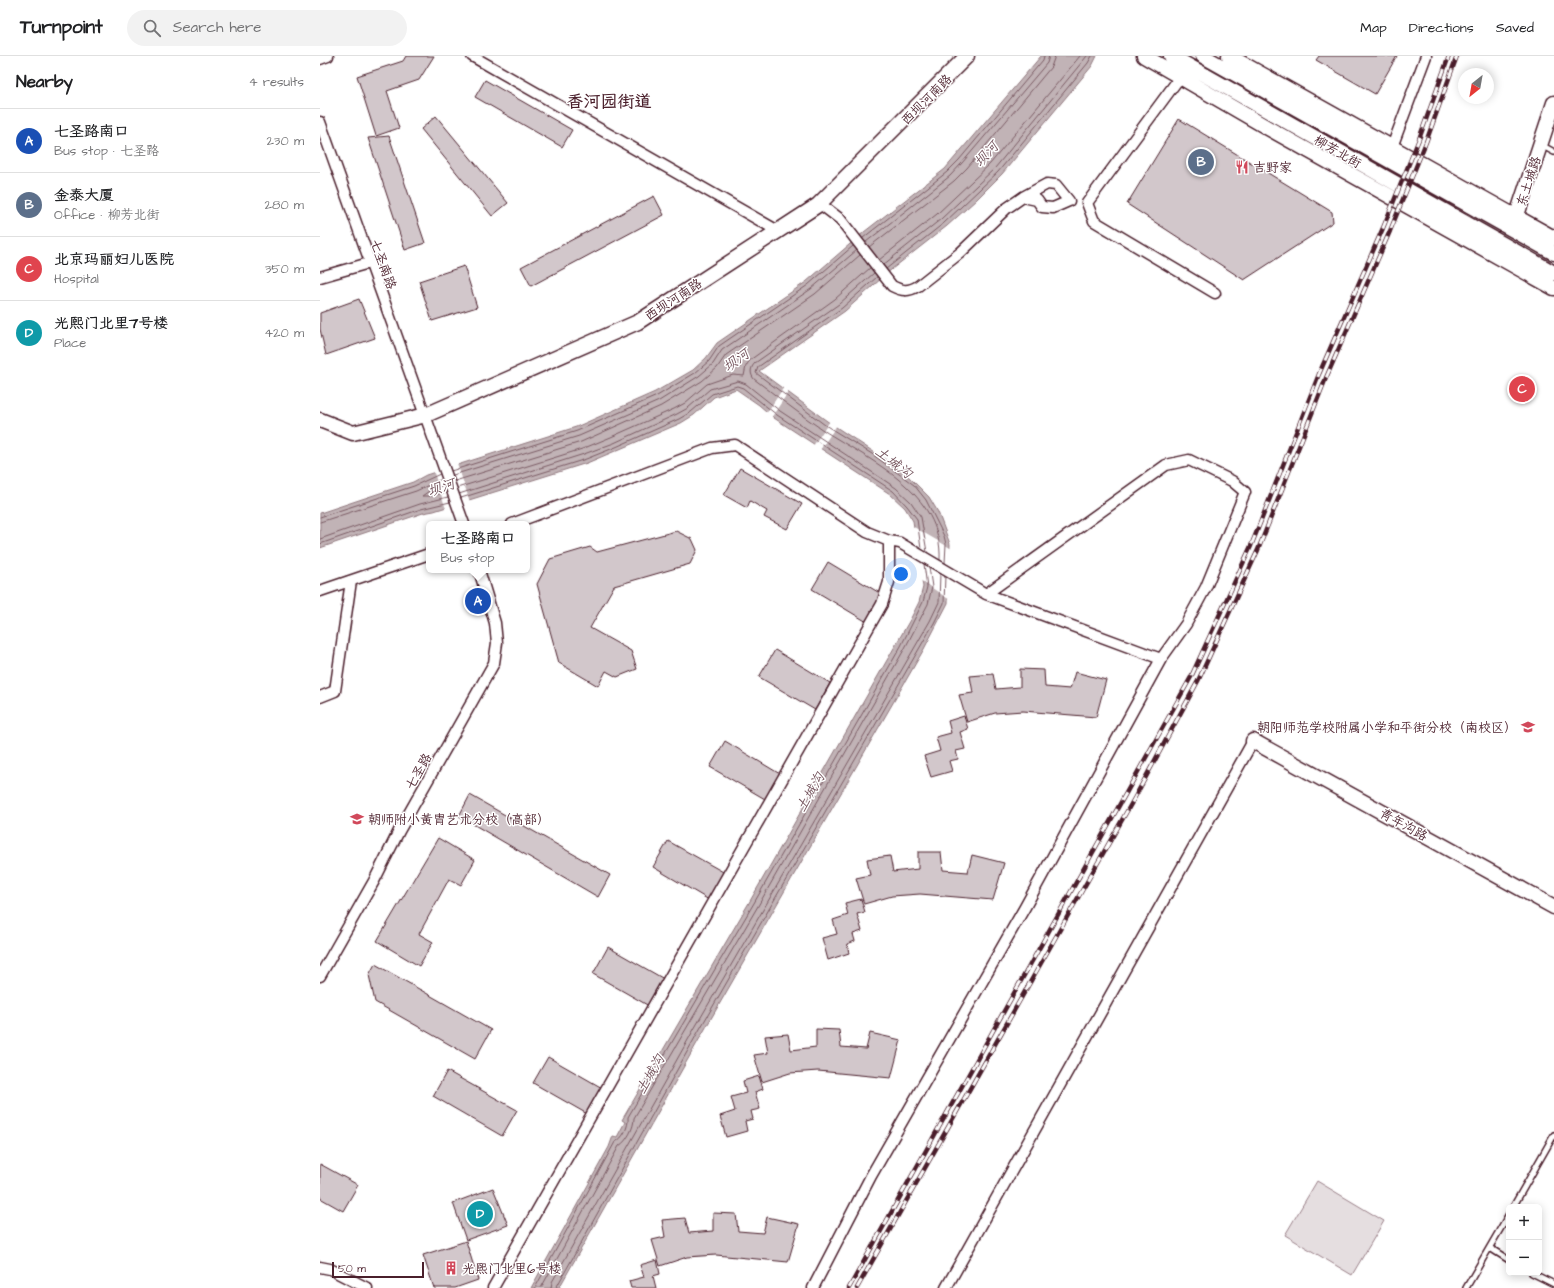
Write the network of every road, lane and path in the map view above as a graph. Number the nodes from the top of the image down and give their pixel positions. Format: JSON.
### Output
{"nodes":[{"id":1,"x":328,"y":56,"type":"edge"},
{"id":2,"x":472,"y":56,"type":"edge"},
{"id":3,"x":968,"y":56,"type":"edge"},
{"id":4,"x":1144,"y":56,"type":"edge"},
{"id":5,"x":1171,"y":56,"type":"edge"},
{"id":6,"x":1204,"y":56,"type":"edge"},
{"id":7,"x":1229,"y":56,"type":"edge"},
{"id":8,"x":1426,"y":56,"type":"edge"},
{"id":9,"x":320,"y":58,"type":"edge"},
{"id":10,"x":1180,"y":78,"type":"junction"},
{"id":11,"x":1554,"y":103,"type":"edge"},
{"id":12,"x":320,"y":122,"type":"edge"},
{"id":13,"x":1540,"y":144,"type":"junction"},
{"id":14,"x":1392,"y":147,"type":"junction"},
{"id":15,"x":1554,"y":152,"type":"edge"},
{"id":16,"x":1023,"y":197,"type":"junction"},
{"id":17,"x":1069,"y":201,"type":"junction"},
{"id":18,"x":820,"y":203,"type":"junction"},
{"id":19,"x":1087,"y":203,"type":"junction"},
{"id":20,"x":1517,"y":216,"type":"junction"},
{"id":21,"x":1512,"y":230,"type":"junction"},
{"id":22,"x":778,"y":231,"type":"junction"},
{"id":23,"x":1554,"y":238,"type":"edge"},
{"id":24,"x":1505,"y":244,"type":"junction"},
{"id":25,"x":1554,"y":253,"type":"edge"},
{"id":26,"x":1499,"y":258,"type":"junction"},
{"id":27,"x":369,"y":263,"type":"junction"},
{"id":28,"x":1554,"y":273,"type":"edge"},
{"id":29,"x":320,"y":277,"type":"edge"},
{"id":30,"x":1554,"y":288,"type":"edge"},
{"id":31,"x":1216,"y":293,"type":"dead end"},
{"id":32,"x":426,"y":415,"type":"junction"},
{"id":33,"x":320,"y":420,"type":"edge"},
{"id":34,"x":463,"y":521,"type":"edge"},
{"id":35,"x":520,"y":521,"type":"edge"},
{"id":36,"x":889,"y":541,"type":"junction"},
{"id":37,"x":426,"y":555,"type":"edge"},
{"id":38,"x":480,"y":573,"type":"edge"},
{"id":39,"x":351,"y":581,"type":"junction"},
{"id":40,"x":320,"y":591,"type":"edge"},
{"id":41,"x":986,"y":594,"type":"junction"},
{"id":42,"x":1161,"y":659,"type":"junction"},
{"id":43,"x":320,"y":697,"type":"edge"},
{"id":44,"x":1253,"y":740,"type":"joint"},
{"id":45,"x":1554,"y":907,"type":"edge"},
{"id":46,"x":320,"y":976,"type":"edge"},
{"id":47,"x":1554,"y":1134,"type":"edge"},
{"id":48,"x":1515,"y":1204,"type":"edge"},
{"id":49,"x":1506,"y":1219,"type":"edge"},
{"id":50,"x":1490,"y":1248,"type":"junction"},
{"id":51,"x":1506,"y":1258,"type":"edge"},
{"id":52,"x":320,"y":1267,"type":"edge"},
{"id":53,"x":1538,"y":1276,"type":"edge"},
{"id":54,"x":1554,"y":1284,"type":"edge"},
{"id":55,"x":367,"y":1288,"type":"edge"},
{"id":56,"x":493,"y":1288,"type":"edge"},
{"id":57,"x":813,"y":1288,"type":"edge"},
{"id":58,"x":946,"y":1288,"type":"edge"},
{"id":59,"x":1466,"y":1288,"type":"edge"}],
"edges":[{"from":1,"to":9,"type":"street"},
{"from":2,"to":22,"type":"street"},
{"from":3,"to":18,"type":"street","name":"西坝河南路"},
{"from":4,"to":10,"type":"street"},
{"from":5,"to":24,"type":"street","name":"柳芳北街"},
{"from":6,"to":21,"type":"street","name":"柳芳北街"},
{"from":7,"to":14,"type":"street"},
{"from":8,"to":14,"type":"street"},
{"from":10,"to":19,"type":"street"},
{"from":10,"to":26,"type":"street"},
{"from":11,"to":13,"type":"street","name":"东土城路"},
{"from":12,"to":27,"type":"street","name":"七圣南路"},
{"from":13,"to":15,"type":"lane"},
{"from":13,"to":20,"type":"street","name":"东土城路"},
{"from":14,"to":20,"type":"street"},
{"from":16,"to":17,"type":"street"},
{"from":16,"to":17,"type":"street"},
{"from":16,"to":18,"type":"street"},
{"from":17,"to":19,"type":"street"},
{"from":18,"to":22,"type":"street","name":"西坝河南路"},
{"from":19,"to":31,"type":"street"},
{"from":20,"to":21,"type":"street","name":"东土城路"},
{"from":20,"to":23,"type":"street"},
{"from":21,"to":24,"type":"street","name":"东土城路"},
{"from":21,"to":25,"type":"street","name":"柳芳北街"},
{"from":22,"to":32,"type":"street","name":"西坝河南路"},
{"from":24,"to":26,"type":"street","name":"东土城路"},
{"from":24,"to":28,"type":"street","name":"柳芳北街"},
{"from":26,"to":30,"type":"street"},
{"from":27,"to":29,"type":"street"},
{"from":27,"to":32,"type":"street","name":"七圣南路"},
{"from":32,"to":33,"type":"street","name":"西坝河南路"},
{"from":32,"to":34,"type":"street","name":"七圣南路"},
{"from":35,"to":36,"type":"street"},
{"from":36,"to":41,"type":"street"},
{"from":36,"to":56,"type":"street"},
{"from":37,"to":39,"type":"street"},
{"from":38,"to":46,"type":"street","name":"七圣路"},
{"from":39,"to":40,"type":"street"},
{"from":39,"to":43,"type":"street"},
{"from":41,"to":42,"type":"street"},
{"from":41,"to":42,"type":"street"},
{"from":42,"to":57,"type":"street"},
{"from":44,"to":45,"type":"street","name":"青年沟路"},
{"from":44,"to":58,"type":"street"},
{"from":47,"to":48,"type":"lane"},
{"from":49,"to":50,"type":"lane"},
{"from":50,"to":51,"type":"lane"},
{"from":50,"to":59,"type":"lane"},
{"from":52,"to":55,"type":"street"},
{"from":53,"to":54,"type":"lane"}]}
